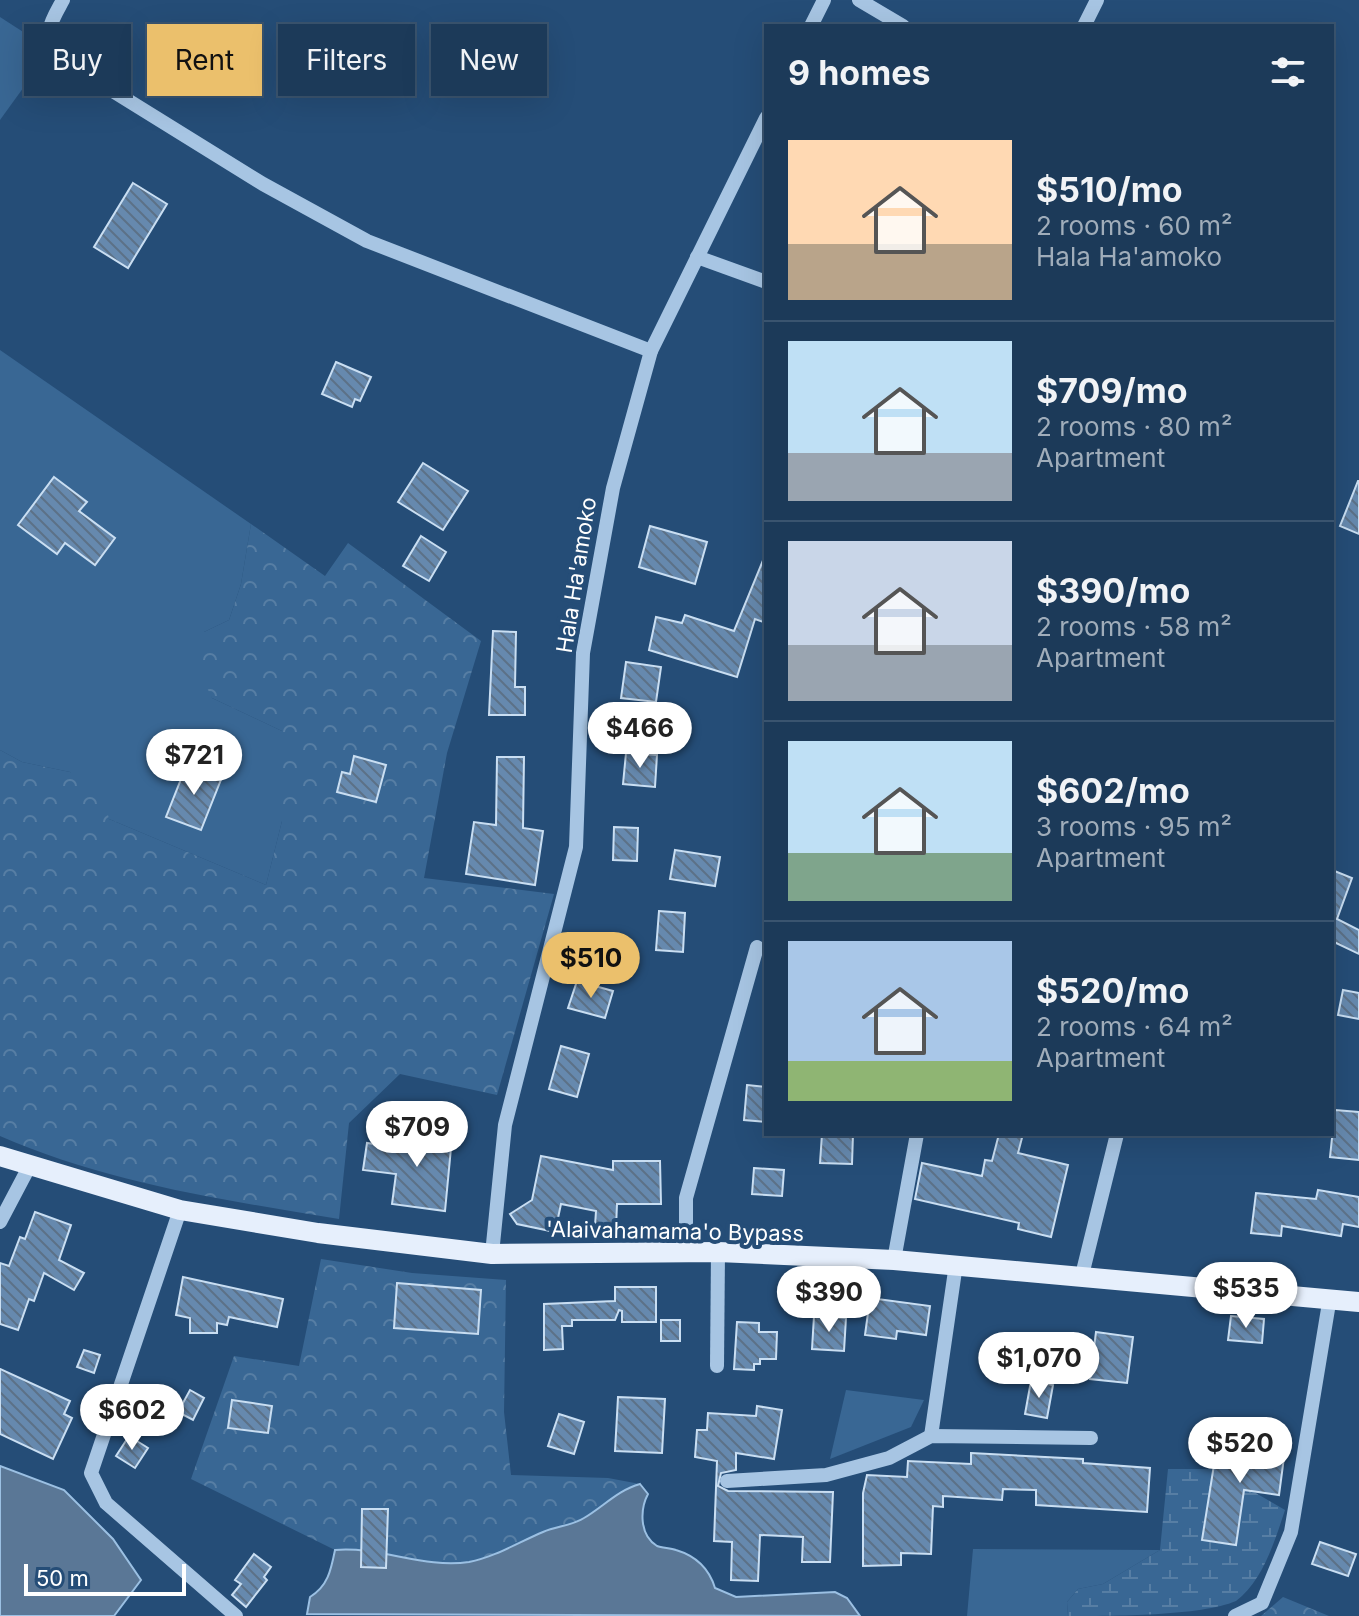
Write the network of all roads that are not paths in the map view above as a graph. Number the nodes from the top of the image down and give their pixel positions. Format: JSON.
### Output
{"nodes":[{"id":1,"x":63,"y":0,"type":"edge"},
{"id":2,"x":824,"y":0,"type":"edge"},
{"id":3,"x":859,"y":0,"type":"edge"},
{"id":4,"x":1097,"y":0,"type":"edge"},
{"id":5,"x":812,"y":24,"type":"edge"},
{"id":6,"x":900,"y":24,"type":"edge"},
{"id":7,"x":1085,"y":24,"type":"edge"},
{"id":8,"x":764,"y":122,"type":"edge"},
{"id":9,"x":697,"y":257,"type":"junction"},
{"id":10,"x":764,"y":281,"type":"edge"},
{"id":11,"x":651,"y":351,"type":"junction"},
{"id":12,"x":757,"y":947,"type":"dead end"},
{"id":13,"x":917,"y":1136,"type":"edge"},
{"id":14,"x":1117,"y":1136,"type":"edge"},
{"id":15,"x":0,"y":1156,"type":"edge"},
{"id":16,"x":29,"y":1167,"type":"junction"},
{"id":17,"x":180,"y":1210,"type":"junction"},
{"id":18,"x":0,"y":1222,"type":"edge"},
{"id":19,"x":686,"y":1252,"type":"junction"},
{"id":20,"x":718,"y":1252,"type":"junction"},
{"id":21,"x":492,"y":1254,"type":"junction"},
{"id":22,"x":894,"y":1260,"type":"junction"},
{"id":23,"x":956,"y":1264,"type":"junction"},
{"id":24,"x":1082,"y":1275,"type":"junction"},
{"id":25,"x":1330,"y":1297,"type":"junction"},
{"id":26,"x":1359,"y":1302,"type":"edge"},
{"id":27,"x":717,"y":1366,"type":"dead end"},
{"id":28,"x":931,"y":1436,"type":"junction"},
{"id":29,"x":1091,"y":1438,"type":"dead end"},
{"id":30,"x":727,"y":1481,"type":"dead end"},
{"id":31,"x":236,"y":1616,"type":"edge"},
{"id":32,"x":1235,"y":1616,"type":"edge"}],
"edges":[{"from":1,"to":11,"type":"street"},
{"from":2,"to":5,"type":"street"},
{"from":3,"to":6,"type":"street"},
{"from":4,"to":7,"type":"street"},
{"from":8,"to":9,"type":"street","name":"Hala Ha'amoko"},
{"from":9,"to":10,"type":"street"},
{"from":9,"to":11,"type":"street","name":"Hala Ha'amoko"},
{"from":11,"to":21,"type":"street","name":"Hala Ha'amoko"},
{"from":12,"to":19,"type":"street"},
{"from":13,"to":22,"type":"street"},
{"from":14,"to":24,"type":"street"},
{"from":15,"to":16,"type":"main road","name":"'Alaivahamama'o Bypass"},
{"from":16,"to":17,"type":"main road","name":"'Alaivahamama'o Bypass"},
{"from":16,"to":18,"type":"street"},
{"from":17,"to":21,"type":"main road","name":"'Alaivahamama'o Bypass"},
{"from":17,"to":31,"type":"street"},
{"from":19,"to":20,"type":"main road","name":"'Alaivahamama'o Bypass"},
{"from":19,"to":21,"type":"main road","name":"'Alaivahamama'o Bypass"},
{"from":20,"to":22,"type":"main road","name":"'Alaivahamama'o Bypass"},
{"from":20,"to":27,"type":"street"},
{"from":22,"to":23,"type":"main road","name":"'Alaivahamama'o Bypass"},
{"from":23,"to":24,"type":"main road","name":"'Alaivahamama'o Bypass"},
{"from":23,"to":28,"type":"street"},
{"from":24,"to":25,"type":"main road","name":"'Alaivahamama'o Bypass"},
{"from":25,"to":26,"type":"main road","name":"'Alaivahamama'o Bypass"},
{"from":25,"to":32,"type":"street"},
{"from":28,"to":29,"type":"street"},
{"from":28,"to":30,"type":"street"}]}
